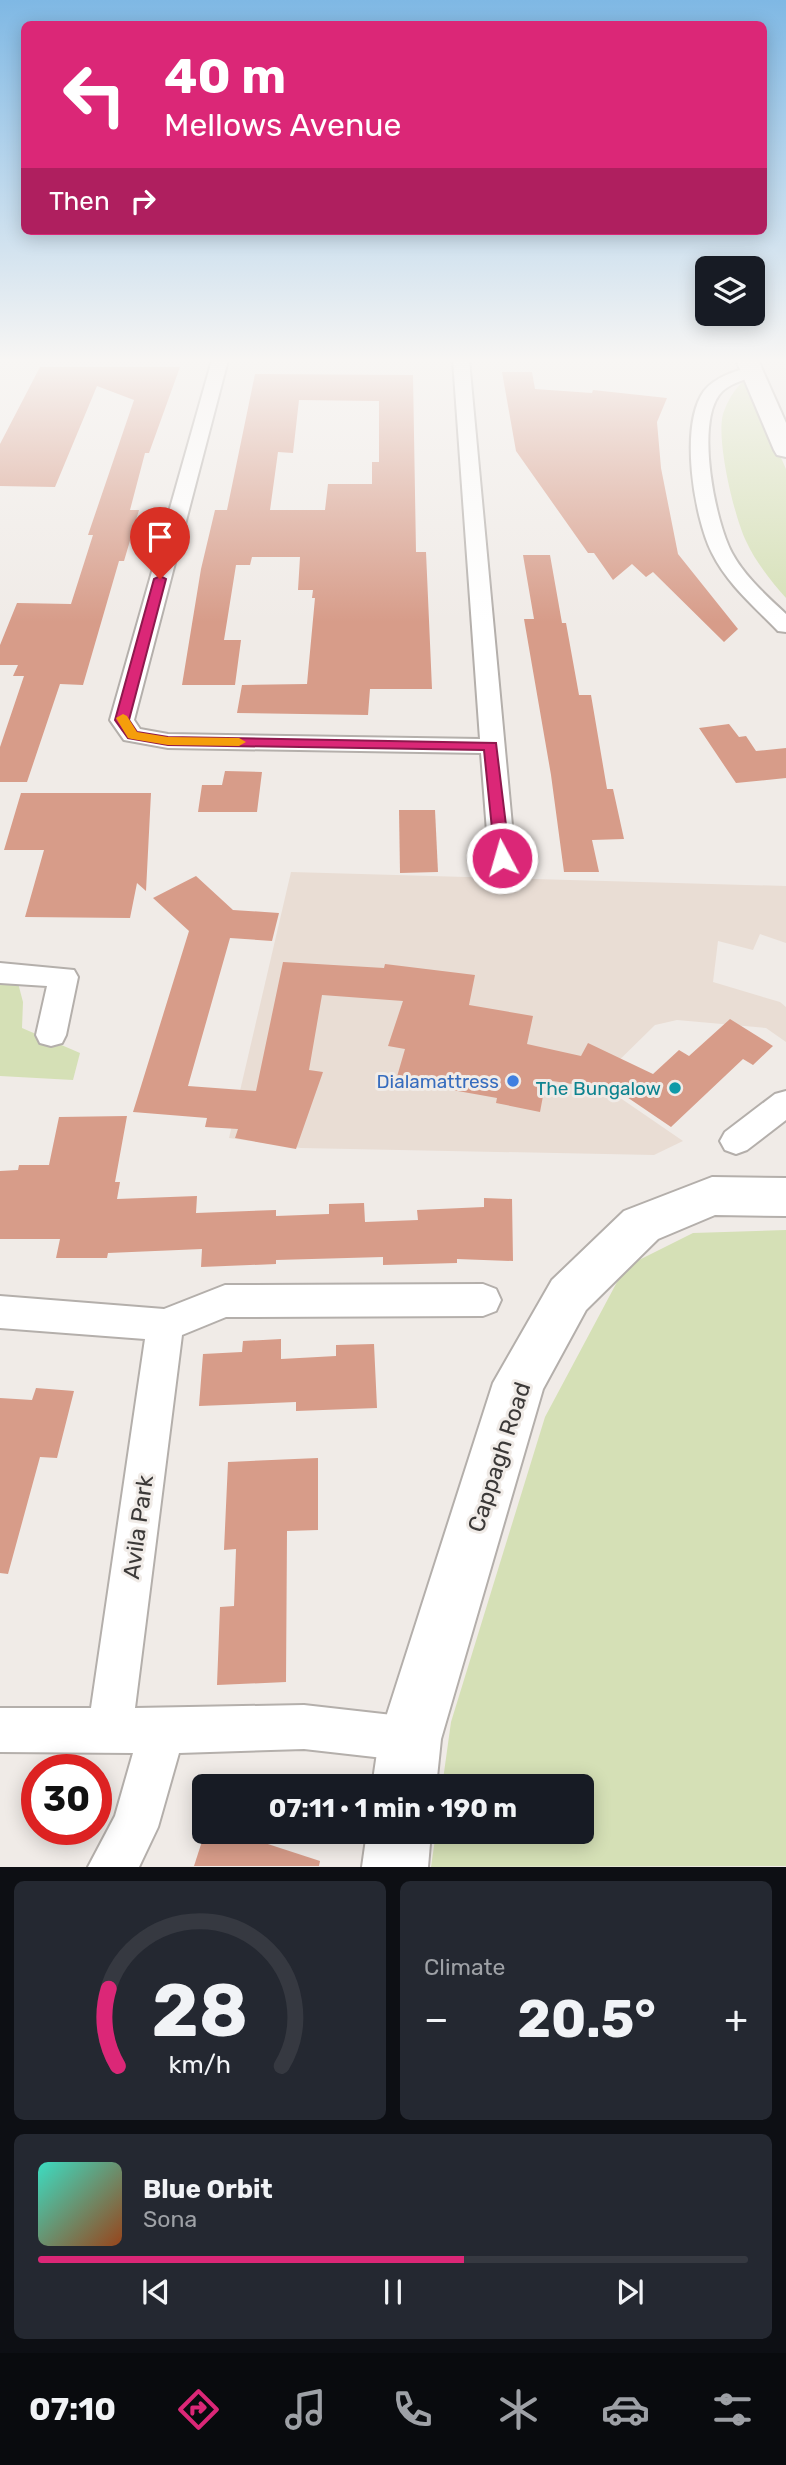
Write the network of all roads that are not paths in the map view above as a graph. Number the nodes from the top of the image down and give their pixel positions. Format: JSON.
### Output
{"nodes":[{"id":1,"x":196,"y":447,"type":"edge"},
{"id":2,"x":468,"y":447,"type":"edge"},
{"id":3,"x":701,"y":447,"type":"edge"},
{"id":4,"x":786,"y":626,"type":"edge"},
{"id":5,"x":491,"y":746,"type":"junction"},
{"id":6,"x":502,"y":858,"type":"dead end"},
{"id":7,"x":0,"y":973,"type":"edge"},
{"id":8,"x":51,"y":1035,"type":"dead end"},
{"id":9,"x":786,"y":1102,"type":"edge"},
{"id":10,"x":736,"y":1141,"type":"dead end"},
{"id":11,"x":786,"y":1197,"type":"edge"},
{"id":12,"x":483,"y":1300,"type":"dead end"},
{"id":13,"x":0,"y":1311,"type":"edge"},
{"id":14,"x":166,"y":1325,"type":"junction"},
{"id":15,"x":0,"y":1730,"type":"edge"},
{"id":16,"x":110,"y":1730,"type":"junction"},
{"id":17,"x":161,"y":1731,"type":"junction"},
{"id":18,"x":407,"y":1763,"type":"edge"},
{"id":19,"x":398,"y":1844,"type":"edge"},
{"id":20,"x":112,"y":1867,"type":"edge"},
{"id":21,"x":395,"y":1867,"type":"edge"}],
"edges":[{"from":1,"to":5,"type":"street"},
{"from":2,"to":5,"type":"street"},
{"from":3,"to":4,"type":"street"},
{"from":5,"to":6,"type":"street"},
{"from":7,"to":8,"type":"street"},
{"from":9,"to":10,"type":"street"},
{"from":11,"to":18,"type":"street","name":"Cappagh Road"},
{"from":12,"to":14,"type":"street"},
{"from":13,"to":14,"type":"street"},
{"from":14,"to":16,"type":"street","name":"Avila Park"},
{"from":15,"to":16,"type":"street"},
{"from":16,"to":17,"type":"street"},
{"from":17,"to":18,"type":"street"},
{"from":17,"to":20,"type":"street"},
{"from":19,"to":21,"type":"street"}]}
